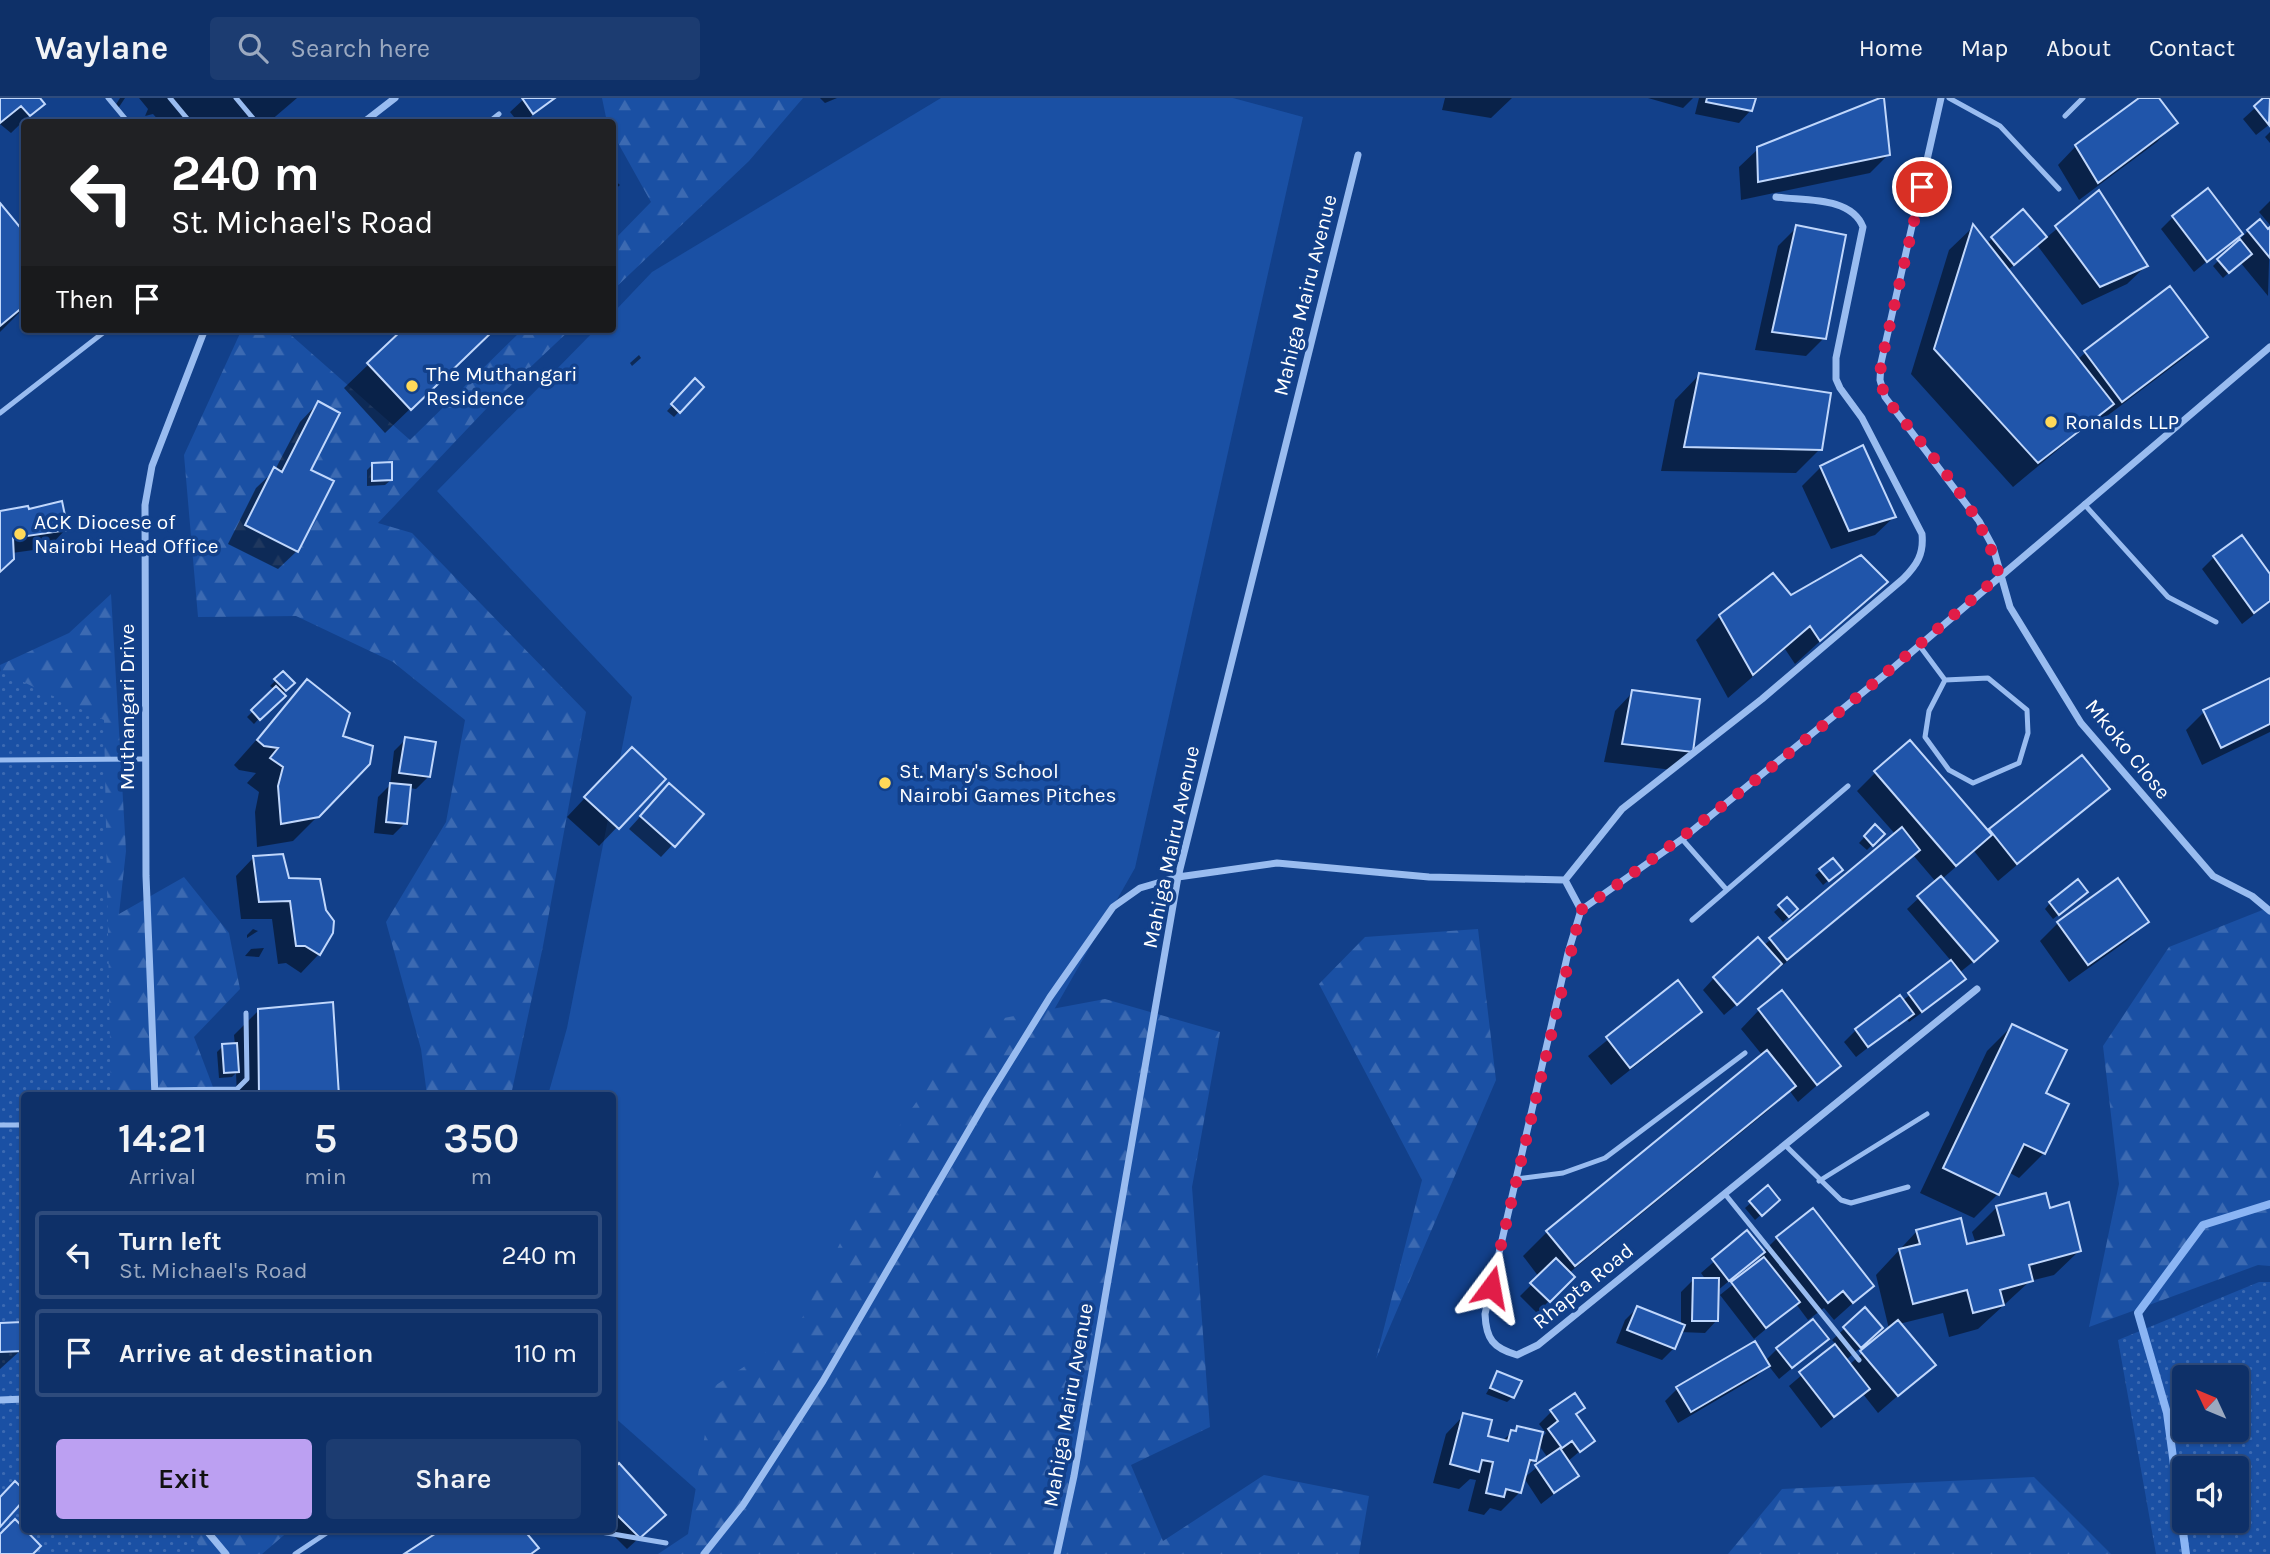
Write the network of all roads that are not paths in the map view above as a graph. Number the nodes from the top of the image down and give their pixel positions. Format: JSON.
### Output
{"nodes":[{"id":1,"x":108,"y":98,"type":"edge"},
{"id":2,"x":170,"y":98,"type":"edge"},
{"id":3,"x":236,"y":98,"type":"edge"},
{"id":4,"x":395,"y":98,"type":"edge"},
{"id":5,"x":1941,"y":98,"type":"edge"},
{"id":6,"x":1949,"y":98,"type":"edge"},
{"id":7,"x":2083,"y":98,"type":"edge"},
{"id":8,"x":499,"y":114,"type":"dead end"},
{"id":9,"x":2065,"y":116,"type":"dead end"},
{"id":10,"x":126,"y":119,"type":"edge"},
{"id":11,"x":188,"y":119,"type":"edge"},
{"id":12,"x":254,"y":119,"type":"edge"},
{"id":13,"x":368,"y":119,"type":"edge"},
{"id":14,"x":493,"y":119,"type":"edge"},
{"id":15,"x":1358,"y":155,"type":"dead end"},
{"id":16,"x":2059,"y":189,"type":"dead end"},
{"id":17,"x":1776,"y":197,"type":"dead end"},
{"id":18,"x":103,"y":333,"type":"edge"},
{"id":19,"x":203,"y":333,"type":"edge"},
{"id":20,"x":2270,"y":347,"type":"edge"},
{"id":21,"x":0,"y":413,"type":"edge"},
{"id":22,"x":2084,"y":504,"type":"junction"},
{"id":23,"x":1999,"y":576,"type":"junction"},
{"id":24,"x":2216,"y":622,"type":"dead end"},
{"id":25,"x":1919,"y":645,"type":"junction"},
{"id":26,"x":1945,"y":680,"type":"junction"},
{"id":27,"x":144,"y":759,"type":"junction"},
{"id":28,"x":0,"y":760,"type":"edge"},
{"id":29,"x":1848,"y":786,"type":"dead end"},
{"id":30,"x":1682,"y":839,"type":"junction"},
{"id":31,"x":1178,"y":877,"type":"junction"},
{"id":32,"x":1565,"y":880,"type":"junction"},
{"id":33,"x":1726,"y":889,"type":"junction"},
{"id":34,"x":1581,"y":910,"type":"junction"},
{"id":35,"x":2270,"y":911,"type":"edge"},
{"id":36,"x":1692,"y":920,"type":"dead end"},
{"id":37,"x":1978,"y":989,"type":"dead end"},
{"id":38,"x":246,"y":1013,"type":"dead end"},
{"id":39,"x":1745,"y":1053,"type":"dead end"},
{"id":40,"x":155,"y":1092,"type":"edge"},
{"id":41,"x":176,"y":1092,"type":"edge"},
{"id":42,"x":1927,"y":1114,"type":"dead end"},
{"id":43,"x":0,"y":1125,"type":"edge"},
{"id":44,"x":21,"y":1125,"type":"edge"},
{"id":45,"x":1785,"y":1145,"type":"junction"},
{"id":46,"x":1516,"y":1179,"type":"junction"},
{"id":47,"x":1819,"y":1181,"type":"junction"},
{"id":48,"x":1908,"y":1187,"type":"dead end"},
{"id":49,"x":1725,"y":1194,"type":"junction"},
{"id":50,"x":1859,"y":1360,"type":"dead end"},
{"id":51,"x":21,"y":1399,"type":"edge"},
{"id":52,"x":0,"y":1400,"type":"edge"},
{"id":53,"x":208,"y":1533,"type":"edge"},
{"id":54,"x":326,"y":1533,"type":"edge"},
{"id":55,"x":607,"y":1533,"type":"edge"},
{"id":56,"x":666,"y":1543,"type":"dead end"},
{"id":57,"x":226,"y":1554,"type":"edge"},
{"id":58,"x":295,"y":1554,"type":"edge"},
{"id":59,"x":704,"y":1554,"type":"edge"},
{"id":60,"x":1056,"y":1554,"type":"edge"}],
"edges":[{"from":1,"to":10,"type":"lane"},
{"from":2,"to":11,"type":"lane"},
{"from":3,"to":12,"type":"lane"},
{"from":4,"to":13,"type":"street"},
{"from":5,"to":23,"type":"street","name":"Mkoko Close"},
{"from":6,"to":16,"type":"lane"},
{"from":7,"to":9,"type":"lane"},
{"from":8,"to":14,"type":"lane"},
{"from":15,"to":31,"type":"street","name":"Mahiga Mairu Avenue"},
{"from":17,"to":32,"type":"street"},
{"from":18,"to":21,"type":"lane"},
{"from":19,"to":27,"type":"street","name":"Muthangari Drive"},
{"from":20,"to":22,"type":"street"},
{"from":22,"to":23,"type":"street"},
{"from":22,"to":24,"type":"lane"},
{"from":23,"to":25,"type":"street"},
{"from":23,"to":35,"type":"street","name":"Mkoko Close"},
{"from":25,"to":26,"type":"lane"},
{"from":25,"to":30,"type":"street"},
{"from":26,"to":26,"type":"lane"},
{"from":27,"to":28,"type":"lane"},
{"from":27,"to":40,"type":"street","name":"Muthangari Drive"},
{"from":29,"to":33,"type":"lane"},
{"from":30,"to":33,"type":"lane"},
{"from":30,"to":34,"type":"street"},
{"from":31,"to":32,"type":"street"},
{"from":31,"to":59,"type":"street"},
{"from":31,"to":60,"type":"street","name":"Mahiga Mairu Avenue"},
{"from":32,"to":34,"type":"street"},
{"from":33,"to":36,"type":"lane"},
{"from":34,"to":46,"type":"street","name":"Rhapta Road"},
{"from":37,"to":45,"type":"street","name":"Rhapta Road"},
{"from":38,"to":41,"type":"lane"},
{"from":39,"to":46,"type":"lane"},
{"from":42,"to":47,"type":"lane"},
{"from":43,"to":44,"type":"lane"},
{"from":45,"to":47,"type":"lane"},
{"from":45,"to":49,"type":"street","name":"Rhapta Road"},
{"from":46,"to":49,"type":"street","name":"Rhapta Road"},
{"from":47,"to":48,"type":"lane"},
{"from":49,"to":50,"type":"lane"},
{"from":51,"to":52,"type":"street"},
{"from":53,"to":57,"type":"street"},
{"from":54,"to":58,"type":"lane"},
{"from":55,"to":56,"type":"lane"}]}
